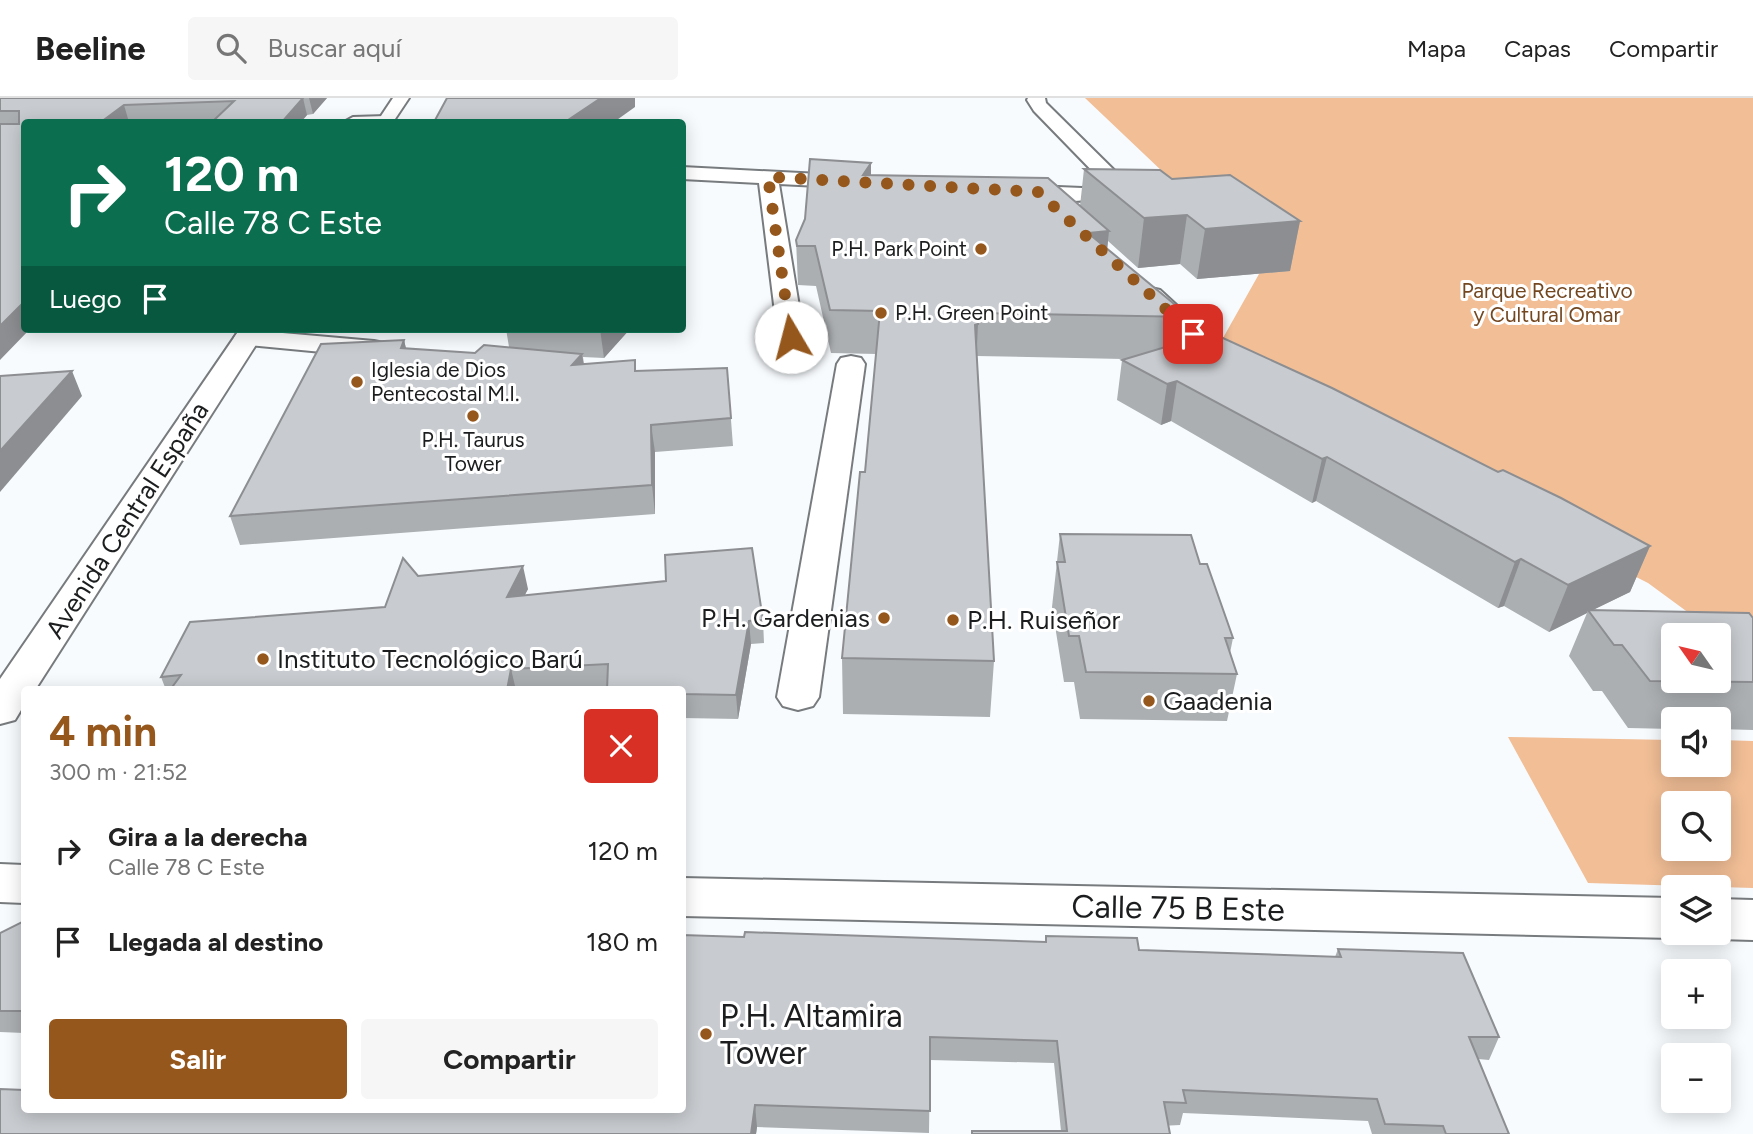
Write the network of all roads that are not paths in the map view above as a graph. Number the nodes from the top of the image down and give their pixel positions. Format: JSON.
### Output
{"nodes":[{"id":1,"x":401,"y":98,"type":"edge"},
{"id":2,"x":1037,"y":98,"type":"edge"},
{"id":3,"x":388,"y":119,"type":"edge"},
{"id":4,"x":686,"y":173,"type":"edge"},
{"id":5,"x":768,"y":177,"type":"junction"},
{"id":6,"x":885,"y":184,"type":"edge"},
{"id":7,"x":996,"y":190,"type":"edge"},
{"id":8,"x":1038,"y":192,"type":"junction"},
{"id":9,"x":1067,"y":219,"type":"edge"},
{"id":10,"x":1135,"y":280,"type":"edge"},
{"id":11,"x":250,"y":334,"type":"edge"},
{"id":12,"x":791,"y":337,"type":"dead end"},
{"id":13,"x":398,"y":351,"type":"edge"},
{"id":14,"x":1212,"y":353,"type":"edge"},
{"id":15,"x":851,"y":364,"type":"dead end"},
{"id":16,"x":798,"y":697,"type":"dead end"},
{"id":17,"x":0,"y":709,"type":"edge"},
{"id":18,"x":0,"y":883,"type":"edge"},
{"id":19,"x":21,"y":884,"type":"edge"},
{"id":20,"x":686,"y":897,"type":"edge"},
{"id":21,"x":1661,"y":918,"type":"edge"},
{"id":22,"x":1731,"y":919,"type":"edge"},
{"id":23,"x":1753,"y":920,"type":"edge"}],
"edges":[{"from":1,"to":3,"type":"street"},
{"from":2,"to":8,"type":"street"},
{"from":4,"to":5,"type":"street"},
{"from":5,"to":6,"type":"street"},
{"from":5,"to":12,"type":"street"},
{"from":7,"to":8,"type":"street"},
{"from":8,"to":9,"type":"street"},
{"from":10,"to":14,"type":"street"},
{"from":11,"to":13,"type":"street"},
{"from":11,"to":17,"type":"street","name":"Avenida Central España"},
{"from":15,"to":16,"type":"street"},
{"from":18,"to":19,"type":"street"},
{"from":20,"to":21,"type":"street","name":"Calle 75 B Este"},
{"from":22,"to":23,"type":"street"}]}
